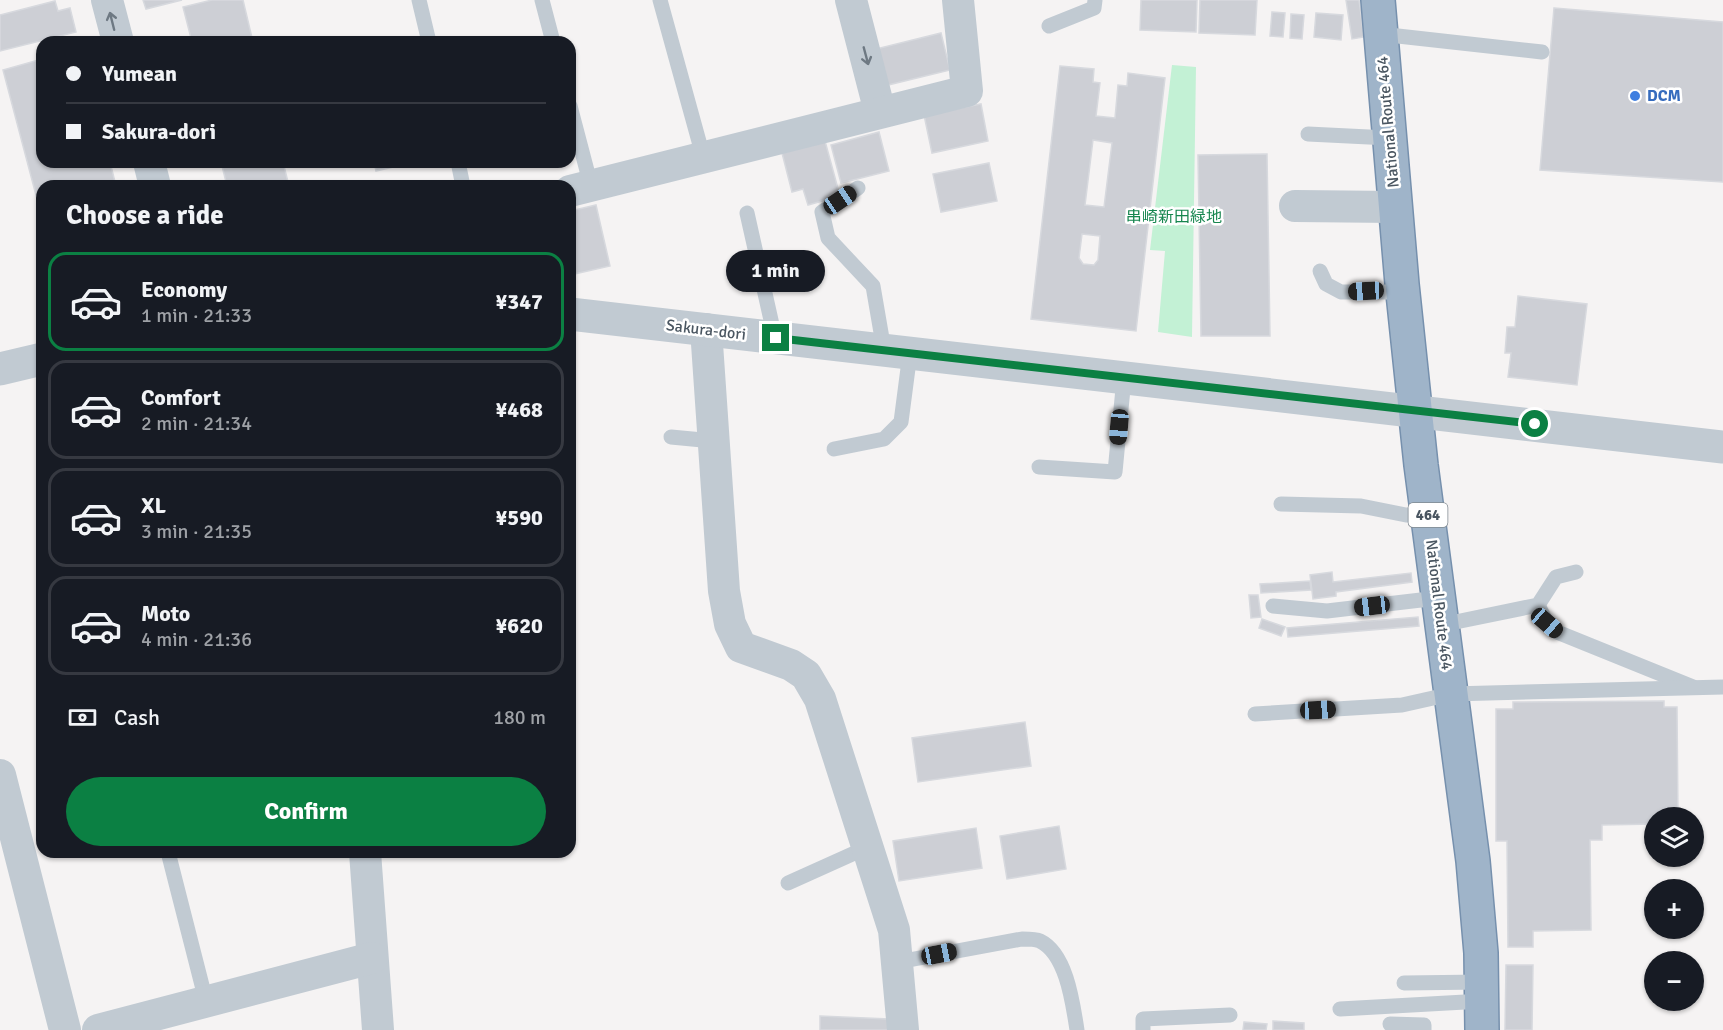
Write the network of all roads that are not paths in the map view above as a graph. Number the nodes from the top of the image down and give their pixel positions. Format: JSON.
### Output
{"nodes":[{"id":1,"x":107,"y":0,"type":"edge"},
{"id":2,"x":418,"y":0,"type":"edge"},
{"id":3,"x":542,"y":0,"type":"edge"},
{"id":4,"x":660,"y":0,"type":"edge"},
{"id":5,"x":851,"y":0,"type":"edge"},
{"id":6,"x":958,"y":0,"type":"edge"},
{"id":7,"x":1095,"y":0,"type":"edge"},
{"id":8,"x":1378,"y":0,"type":"edge"},
{"id":9,"x":1049,"y":26,"type":"dead end"},
{"id":10,"x":1380,"y":34,"type":"junction"},
{"id":11,"x":116,"y":36,"type":"edge"},
{"id":12,"x":427,"y":36,"type":"edge"},
{"id":13,"x":551,"y":36,"type":"edge"},
{"id":14,"x":1542,"y":52,"type":"dead end"},
{"id":15,"x":880,"y":112,"type":"junction"},
{"id":16,"x":1308,"y":134,"type":"dead end"},
{"id":17,"x":1389,"y":138,"type":"junction"},
{"id":18,"x":576,"y":151,"type":"edge"},
{"id":19,"x":703,"y":156,"type":"junction"},
{"id":20,"x":858,"y":188,"type":"dead end"},
{"id":21,"x":581,"y":189,"type":"edge"},
{"id":22,"x":1295,"y":206,"type":"dead end"},
{"id":23,"x":1395,"y":207,"type":"junction"},
{"id":24,"x":747,"y":213,"type":"dead end"},
{"id":25,"x":1320,"y":271,"type":"dead end"},
{"id":26,"x":1402,"y":284,"type":"junction"},
{"id":27,"x":576,"y":315,"type":"edge"},
{"id":28,"x":706,"y":329,"type":"junction"},
{"id":29,"x":776,"y":338,"type":"junction"},
{"id":30,"x":897,"y":352,"type":"junction"},
{"id":31,"x":36,"y":360,"type":"edge"},
{"id":32,"x":0,"y":369,"type":"edge"},
{"id":33,"x":1124,"y":378,"type":"junction"},
{"id":34,"x":1415,"y":411,"type":"junction"},
{"id":35,"x":671,"y":437,"type":"dead end"},
{"id":36,"x":713,"y":441,"type":"junction"},
{"id":37,"x":1723,"y":447,"type":"edge"},
{"id":38,"x":834,"y":449,"type":"dead end"},
{"id":39,"x":1038,"y":467,"type":"dead end"},
{"id":40,"x":1281,"y":504,"type":"dead end"},
{"id":41,"x":1428,"y":515,"type":"junction"},
{"id":42,"x":1576,"y":572,"type":"dead end"},
{"id":43,"x":1538,"y":605,"type":"junction"},
{"id":44,"x":1273,"y":606,"type":"dead end"},
{"id":45,"x":1440,"y":611,"type":"junction"},
{"id":46,"x":1723,"y":687,"type":"edge"},
{"id":47,"x":1698,"y":689,"type":"junction"},
{"id":48,"x":1450,"y":694,"type":"junction"},
{"id":49,"x":1255,"y":714,"type":"dead end"},
{"id":50,"x":0,"y":775,"type":"edge"},
{"id":51,"x":868,"y":847,"type":"junction"},
{"id":52,"x":170,"y":858,"type":"edge"},
{"id":53,"x":364,"y":858,"type":"edge"},
{"id":54,"x":788,"y":883,"type":"dead end"},
{"id":55,"x":372,"y":958,"type":"junction"},
{"id":56,"x":898,"y":962,"type":"junction"},
{"id":57,"x":1404,"y":983,"type":"dead end"},
{"id":58,"x":207,"y":1001,"type":"junction"},
{"id":59,"x":1482,"y":1004,"type":"edge"},
{"id":60,"x":1340,"y":1009,"type":"dead end"},
{"id":61,"x":1230,"y":1015,"type":"dead end"},
{"id":62,"x":1390,"y":1024,"type":"dead end"},
{"id":63,"x":65,"y":1030,"type":"edge"},
{"id":64,"x":98,"y":1030,"type":"edge"},
{"id":65,"x":378,"y":1030,"type":"edge"},
{"id":66,"x":903,"y":1030,"type":"edge"},
{"id":67,"x":1077,"y":1030,"type":"edge"},
{"id":68,"x":1143,"y":1030,"type":"edge"},
{"id":69,"x":1424,"y":1030,"type":"edge"}],
"edges":[{"from":11,"to":1,"type":"street","one_way":true},
{"from":2,"to":12,"type":"lane"},
{"from":3,"to":13,"type":"lane"},
{"from":4,"to":19,"type":"lane"},
{"from":5,"to":15,"type":"street","one_way":true},
{"from":6,"to":15,"type":"street"},
{"from":7,"to":9,"type":"lane"},
{"from":8,"to":10,"type":"highway","name":"National Route 464","number":"464"},
{"from":10,"to":14,"type":"lane"},
{"from":10,"to":17,"type":"highway","name":"National Route 464","number":"464"},
{"from":15,"to":19,"type":"street"},
{"from":16,"to":17,"type":"lane"},
{"from":17,"to":23,"type":"highway","name":"National Route 464","number":"464"},
{"from":18,"to":21,"type":"lane"},
{"from":19,"to":21,"type":"street"},
{"from":20,"to":30,"type":"lane"},
{"from":22,"to":23,"type":"street"},
{"from":23,"to":26,"type":"highway","name":"National Route 464","number":"464"},
{"from":24,"to":29,"type":"lane"},
{"from":25,"to":26,"type":"lane"},
{"from":26,"to":34,"type":"highway","name":"National Route 464","number":"464"},
{"from":27,"to":28,"type":"street","name":"Sakura-dori"},
{"from":28,"to":29,"type":"street","name":"Sakura-dori"},
{"from":28,"to":36,"type":"street"},
{"from":29,"to":30,"type":"street","name":"Sakura-dori"},
{"from":30,"to":33,"type":"street","name":"Sakura-dori"},
{"from":30,"to":38,"type":"lane"},
{"from":31,"to":32,"type":"street"},
{"from":33,"to":34,"type":"street","name":"Sakura-dori"},
{"from":33,"to":39,"type":"lane"},
{"from":34,"to":37,"type":"street","name":"Sakura-dori"},
{"from":34,"to":41,"type":"highway","name":"National Route 464","number":"464"},
{"from":35,"to":36,"type":"lane"},
{"from":36,"to":51,"type":"street"},
{"from":40,"to":41,"type":"lane"},
{"from":41,"to":45,"type":"highway","name":"National Route 464","number":"464"},
{"from":42,"to":43,"type":"lane"},
{"from":43,"to":45,"type":"lane"},
{"from":43,"to":47,"type":"lane"},
{"from":44,"to":45,"type":"lane"},
{"from":45,"to":48,"type":"highway","name":"National Route 464","number":"464"},
{"from":46,"to":47,"type":"lane"},
{"from":47,"to":48,"type":"lane"},
{"from":48,"to":49,"type":"lane"},
{"from":48,"to":59,"type":"highway","name":"National Route 464","number":"464"},
{"from":50,"to":63,"type":"street"},
{"from":51,"to":54,"type":"lane"},
{"from":51,"to":56,"type":"street"},
{"from":52,"to":58,"type":"lane"},
{"from":53,"to":55,"type":"street"},
{"from":55,"to":58,"type":"street"},
{"from":55,"to":65,"type":"street"},
{"from":56,"to":66,"type":"street"},
{"from":56,"to":67,"type":"lane"},
{"from":57,"to":59,"type":"lane"},
{"from":58,"to":64,"type":"street"},
{"from":59,"to":60,"type":"lane"},
{"from":61,"to":68,"type":"lane"},
{"from":62,"to":69,"type":"lane"}]}
